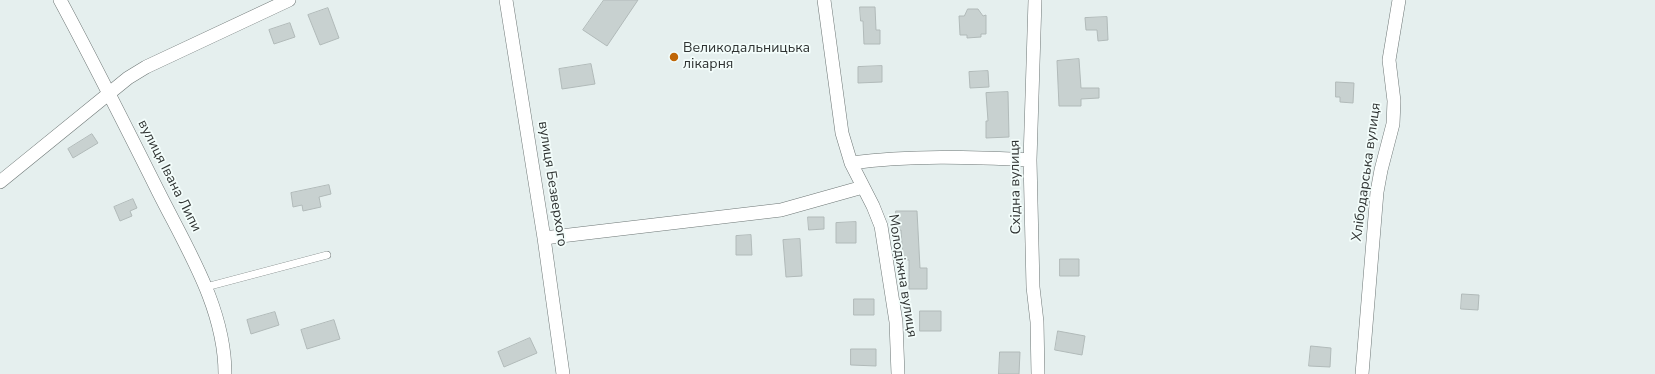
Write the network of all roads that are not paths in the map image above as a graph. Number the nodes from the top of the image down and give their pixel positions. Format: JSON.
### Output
{"nodes":[{"id":1,"x":60,"y":0,"type":"edge"},
{"id":2,"x":289,"y":0,"type":"edge"},
{"id":3,"x":506,"y":0,"type":"edge"},
{"id":4,"x":824,"y":0,"type":"edge"},
{"id":5,"x":1035,"y":0,"type":"edge"},
{"id":6,"x":1399,"y":0,"type":"edge"},
{"id":7,"x":110,"y":93,"type":"junction"},
{"id":8,"x":1030,"y":160,"type":"junction"},
{"id":9,"x":851,"y":163,"type":"junction"},
{"id":10,"x":0,"y":182,"type":"edge"},
{"id":11,"x":863,"y":187,"type":"junction"},
{"id":12,"x":544,"y":238,"type":"junction"},
{"id":13,"x":328,"y":255,"type":"dead end"},
{"id":14,"x":206,"y":287,"type":"junction"},
{"id":15,"x":225,"y":374,"type":"edge"},
{"id":16,"x":563,"y":374,"type":"edge"},
{"id":17,"x":898,"y":374,"type":"edge"},
{"id":18,"x":1038,"y":374,"type":"edge"},
{"id":19,"x":1362,"y":374,"type":"edge"}],
"edges":[{"from":1,"to":7,"type":"street","name":"вулиця Івана Липи"},
{"from":2,"to":7,"type":"street"},
{"from":3,"to":12,"type":"street","name":"вулиця Безверхого"},
{"from":4,"to":9,"type":"street","name":"Молодіжна вулиця"},
{"from":5,"to":8,"type":"street","name":"Східна вулиця"},
{"from":6,"to":19,"type":"street","name":"Хлібодарська вулиця"},
{"from":7,"to":10,"type":"street"},
{"from":7,"to":14,"type":"street","name":"вулиця Івана Липи"},
{"from":8,"to":9,"type":"street"},
{"from":8,"to":18,"type":"street","name":"Східна вулиця"},
{"from":9,"to":11,"type":"street","name":"Молодіжна вулиця"},
{"from":11,"to":12,"type":"street"},
{"from":11,"to":17,"type":"street","name":"Молодіжна вулиця"},
{"from":12,"to":16,"type":"street","name":"вулиця Безверхого"},
{"from":13,"to":14,"type":"lane"},
{"from":14,"to":15,"type":"street","name":"вулиця Івана Липи"}]}
